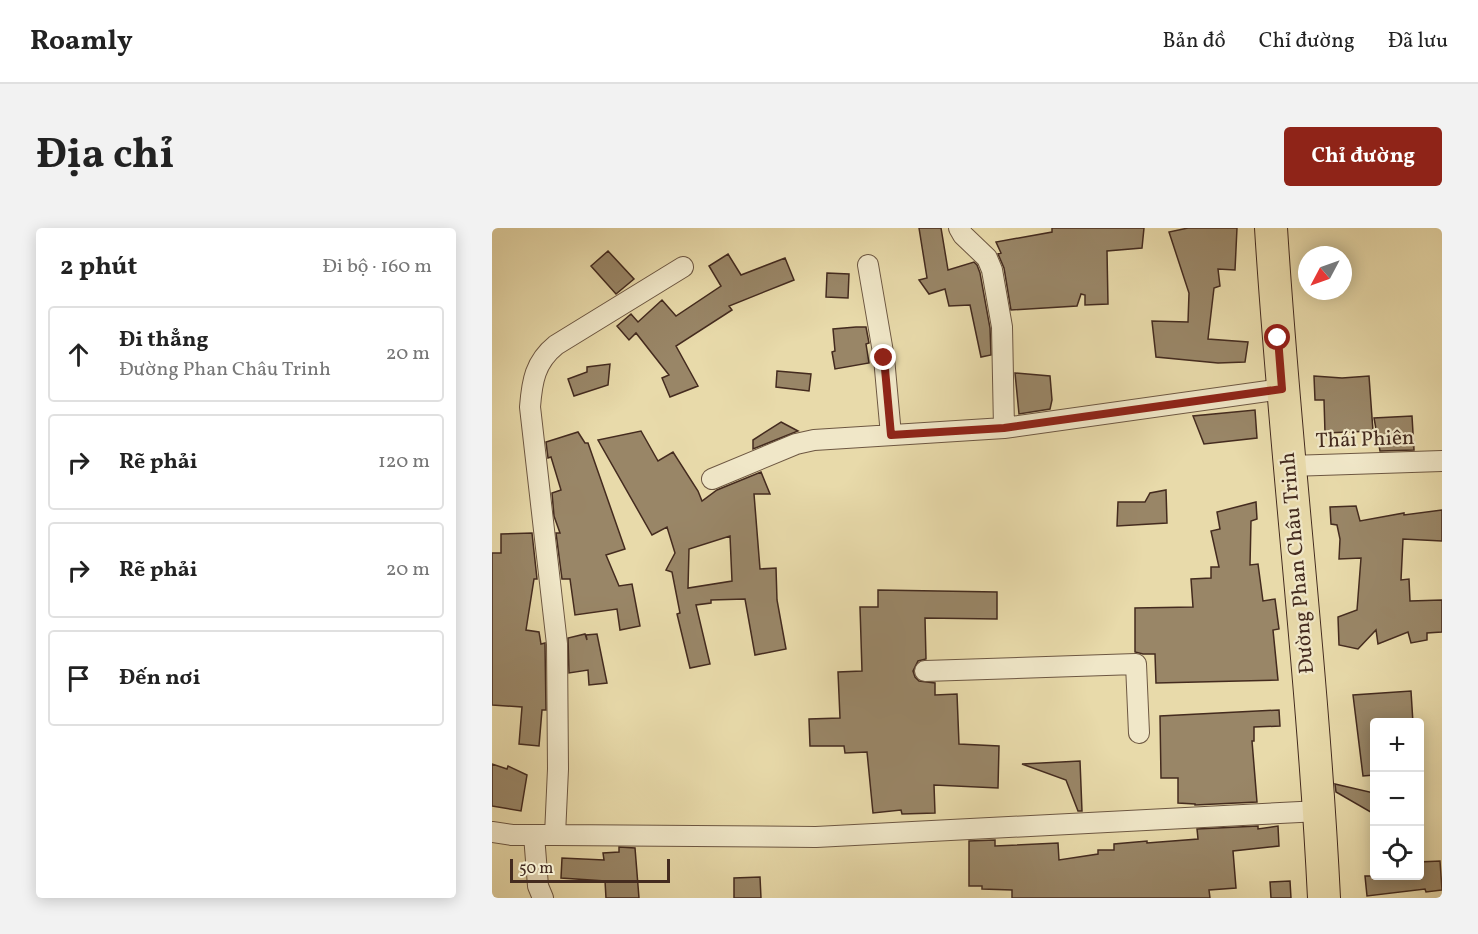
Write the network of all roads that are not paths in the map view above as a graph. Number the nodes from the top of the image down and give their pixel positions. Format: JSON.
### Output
{"nodes":[{"id":1,"x":959,"y":228,"type":"edge"},
{"id":2,"x":1271,"y":228,"type":"edge"},
{"id":3,"x":868,"y":265,"type":"dead end"},
{"id":4,"x":683,"y":267,"type":"dead end"},
{"id":5,"x":1282,"y":389,"type":"junction"},
{"id":6,"x":1004,"y":428,"type":"junction"},
{"id":7,"x":891,"y":435,"type":"junction"},
{"id":8,"x":1442,"y":461,"type":"edge"},
{"id":9,"x":1290,"y":466,"type":"junction"},
{"id":10,"x":712,"y":478,"type":"dead end"},
{"id":11,"x":925,"y":671,"type":"dead end"},
{"id":12,"x":1139,"y":732,"type":"dead end"},
{"id":13,"x":1320,"y":811,"type":"junction"},
{"id":14,"x":492,"y":832,"type":"edge"},
{"id":15,"x":534,"y":835,"type":"junction"},
{"id":16,"x":555,"y":836,"type":"junction"},
{"id":17,"x":543,"y":898,"type":"edge"},
{"id":18,"x":1324,"y":898,"type":"edge"}],
"edges":[{"from":1,"to":6,"type":"street"},
{"from":2,"to":5,"type":"main road","name":"Đường Phan Châu Trinh"},
{"from":3,"to":7,"type":"street"},
{"from":4,"to":16,"type":"street"},
{"from":5,"to":6,"type":"street"},
{"from":5,"to":9,"type":"main road","name":"Đường Phan Châu Trinh"},
{"from":6,"to":7,"type":"street"},
{"from":7,"to":10,"type":"street"},
{"from":8,"to":9,"type":"street","name":"Thái Phiên"},
{"from":9,"to":13,"type":"main road","name":"Đường Phan Châu Trinh"},
{"from":11,"to":12,"type":"street"},
{"from":13,"to":16,"type":"street"},
{"from":13,"to":18,"type":"main road","name":"Đường Phan Châu Trinh"},
{"from":14,"to":15,"type":"street"},
{"from":15,"to":16,"type":"street"},
{"from":15,"to":17,"type":"street"}]}
